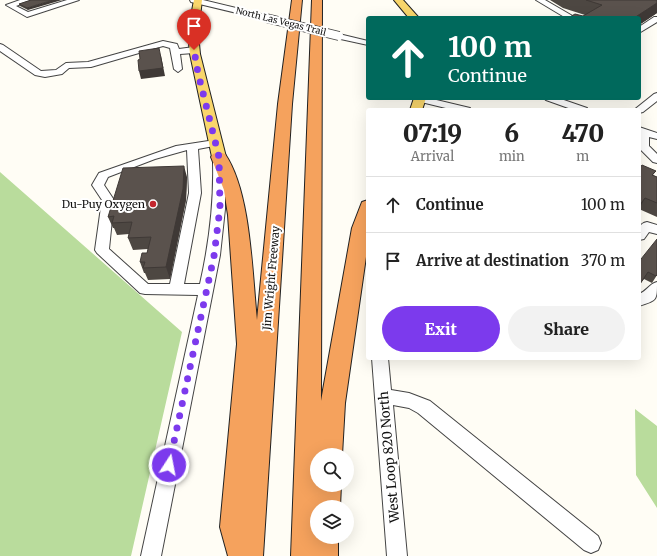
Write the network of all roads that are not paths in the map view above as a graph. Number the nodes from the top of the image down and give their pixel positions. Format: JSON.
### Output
{"nodes":[{"id":1,"x":28,"y":0,"type":"edge"},
{"id":2,"x":75,"y":0,"type":"edge"},
{"id":3,"x":185,"y":0,"type":"edge"},
{"id":4,"x":297,"y":0,"type":"edge"},
{"id":5,"x":398,"y":0,"type":"edge"},
{"id":6,"x":540,"y":0,"type":"edge"},
{"id":7,"x":318,"y":1,"type":"edge"},
{"id":8,"x":197,"y":3,"type":"edge"},
{"id":9,"x":285,"y":8,"type":"dead end"},
{"id":10,"x":412,"y":16,"type":"edge"},
{"id":11,"x":568,"y":16,"type":"edge"},
{"id":12,"x":657,"y":19,"type":"edge"},
{"id":13,"x":641,"y":30,"type":"edge"},
{"id":14,"x":366,"y":43,"type":"edge"},
{"id":15,"x":0,"y":46,"type":"edge"},
{"id":16,"x":291,"y":46,"type":"junction"},
{"id":17,"x":194,"y":50,"type":"junction"},
{"id":18,"x":175,"y":52,"type":"junction"},
{"id":19,"x":178,"y":69,"type":"dead end"},
{"id":20,"x":657,"y":96,"type":"edge"},
{"id":21,"x":555,"y":100,"type":"edge"},
{"id":22,"x":418,"y":104,"type":"edge"},
{"id":23,"x":439,"y":108,"type":"edge"},
{"id":24,"x":450,"y":108,"type":"edge"},
{"id":25,"x":577,"y":108,"type":"edge"},
{"id":26,"x":641,"y":108,"type":"edge"},
{"id":27,"x":642,"y":131,"type":"edge"},
{"id":28,"x":657,"y":136,"type":"edge"},
{"id":29,"x":192,"y":146,"type":"junction"},
{"id":30,"x":641,"y":146,"type":"edge"},
{"id":31,"x":217,"y":150,"type":"junction"},
{"id":32,"x":653,"y":164,"type":"edge"},
{"id":33,"x":114,"y":171,"type":"junction"},
{"id":34,"x":146,"y":171,"type":"edge"},
{"id":35,"x":366,"y":212,"type":"edge"},
{"id":36,"x":657,"y":230,"type":"edge"},
{"id":37,"x":641,"y":234,"type":"edge"},
{"id":38,"x":657,"y":287,"type":"edge"},
{"id":39,"x":176,"y":289,"type":"junction"},
{"id":40,"x":206,"y":290,"type":"junction"},
{"id":41,"x":641,"y":299,"type":"edge"},
{"id":42,"x":380,"y":360,"type":"edge"},
{"id":43,"x":384,"y":398,"type":"junction"},
{"id":44,"x":330,"y":448,"type":"edge"},
{"id":45,"x":591,"y":543,"type":"dead end"},
{"id":46,"x":324,"y":544,"type":"edge"},
{"id":47,"x":151,"y":556,"type":"edge"},
{"id":48,"x":243,"y":556,"type":"edge"},
{"id":49,"x":248,"y":556,"type":"edge"},
{"id":50,"x":306,"y":556,"type":"edge"},
{"id":51,"x":323,"y":556,"type":"edge"},
{"id":52,"x":398,"y":556,"type":"edge"}],
"edges":[{"from":1,"to":2,"type":"street"},
{"from":3,"to":8,"type":"main road"},
{"from":4,"to":16,"type":"highway","name":"Jim Wright Freeway"},
{"from":5,"to":10,"type":"main road"},
{"from":6,"to":11,"type":"street"},
{"from":7,"to":50,"type":"highway"},
{"from":8,"to":14,"type":"street","name":"North Las Vegas Trail","bridge":true},
{"from":8,"to":17,"type":"main road"},
{"from":9,"to":16,"type":"highway"},
{"from":12,"to":13,"type":"street"},
{"from":15,"to":18,"type":"street"},
{"from":16,"to":49,"type":"highway","name":"Jim Wright Freeway"},
{"from":17,"to":18,"type":"street"},
{"from":17,"to":31,"type":"main road"},
{"from":18,"to":19,"type":"street"},
{"from":20,"to":26,"type":"street"},
{"from":21,"to":25,"type":"street"},
{"from":22,"to":23,"type":"street"},
{"from":22,"to":24,"type":"street"},
{"from":27,"to":28,"type":"street"},
{"from":27,"to":30,"type":"street"},
{"from":29,"to":31,"type":"street"},
{"from":29,"to":33,"type":"street"},
{"from":29,"to":39,"type":"street"},
{"from":30,"to":32,"type":"street"},
{"from":31,"to":40,"type":"street"},
{"from":31,"to":48,"type":"highway"},
{"from":33,"to":34,"type":"street"},
{"from":33,"to":39,"type":"street"},
{"from":35,"to":44,"type":"highway"},
{"from":36,"to":37,"type":"street"},
{"from":38,"to":41,"type":"street"},
{"from":39,"to":40,"type":"street"},
{"from":40,"to":47,"type":"street"},
{"from":42,"to":43,"type":"street","name":"West Loop 820 North"},
{"from":43,"to":45,"type":"street"},
{"from":43,"to":52,"type":"street","name":"West Loop 820 North"},
{"from":46,"to":51,"type":"highway"}]}
